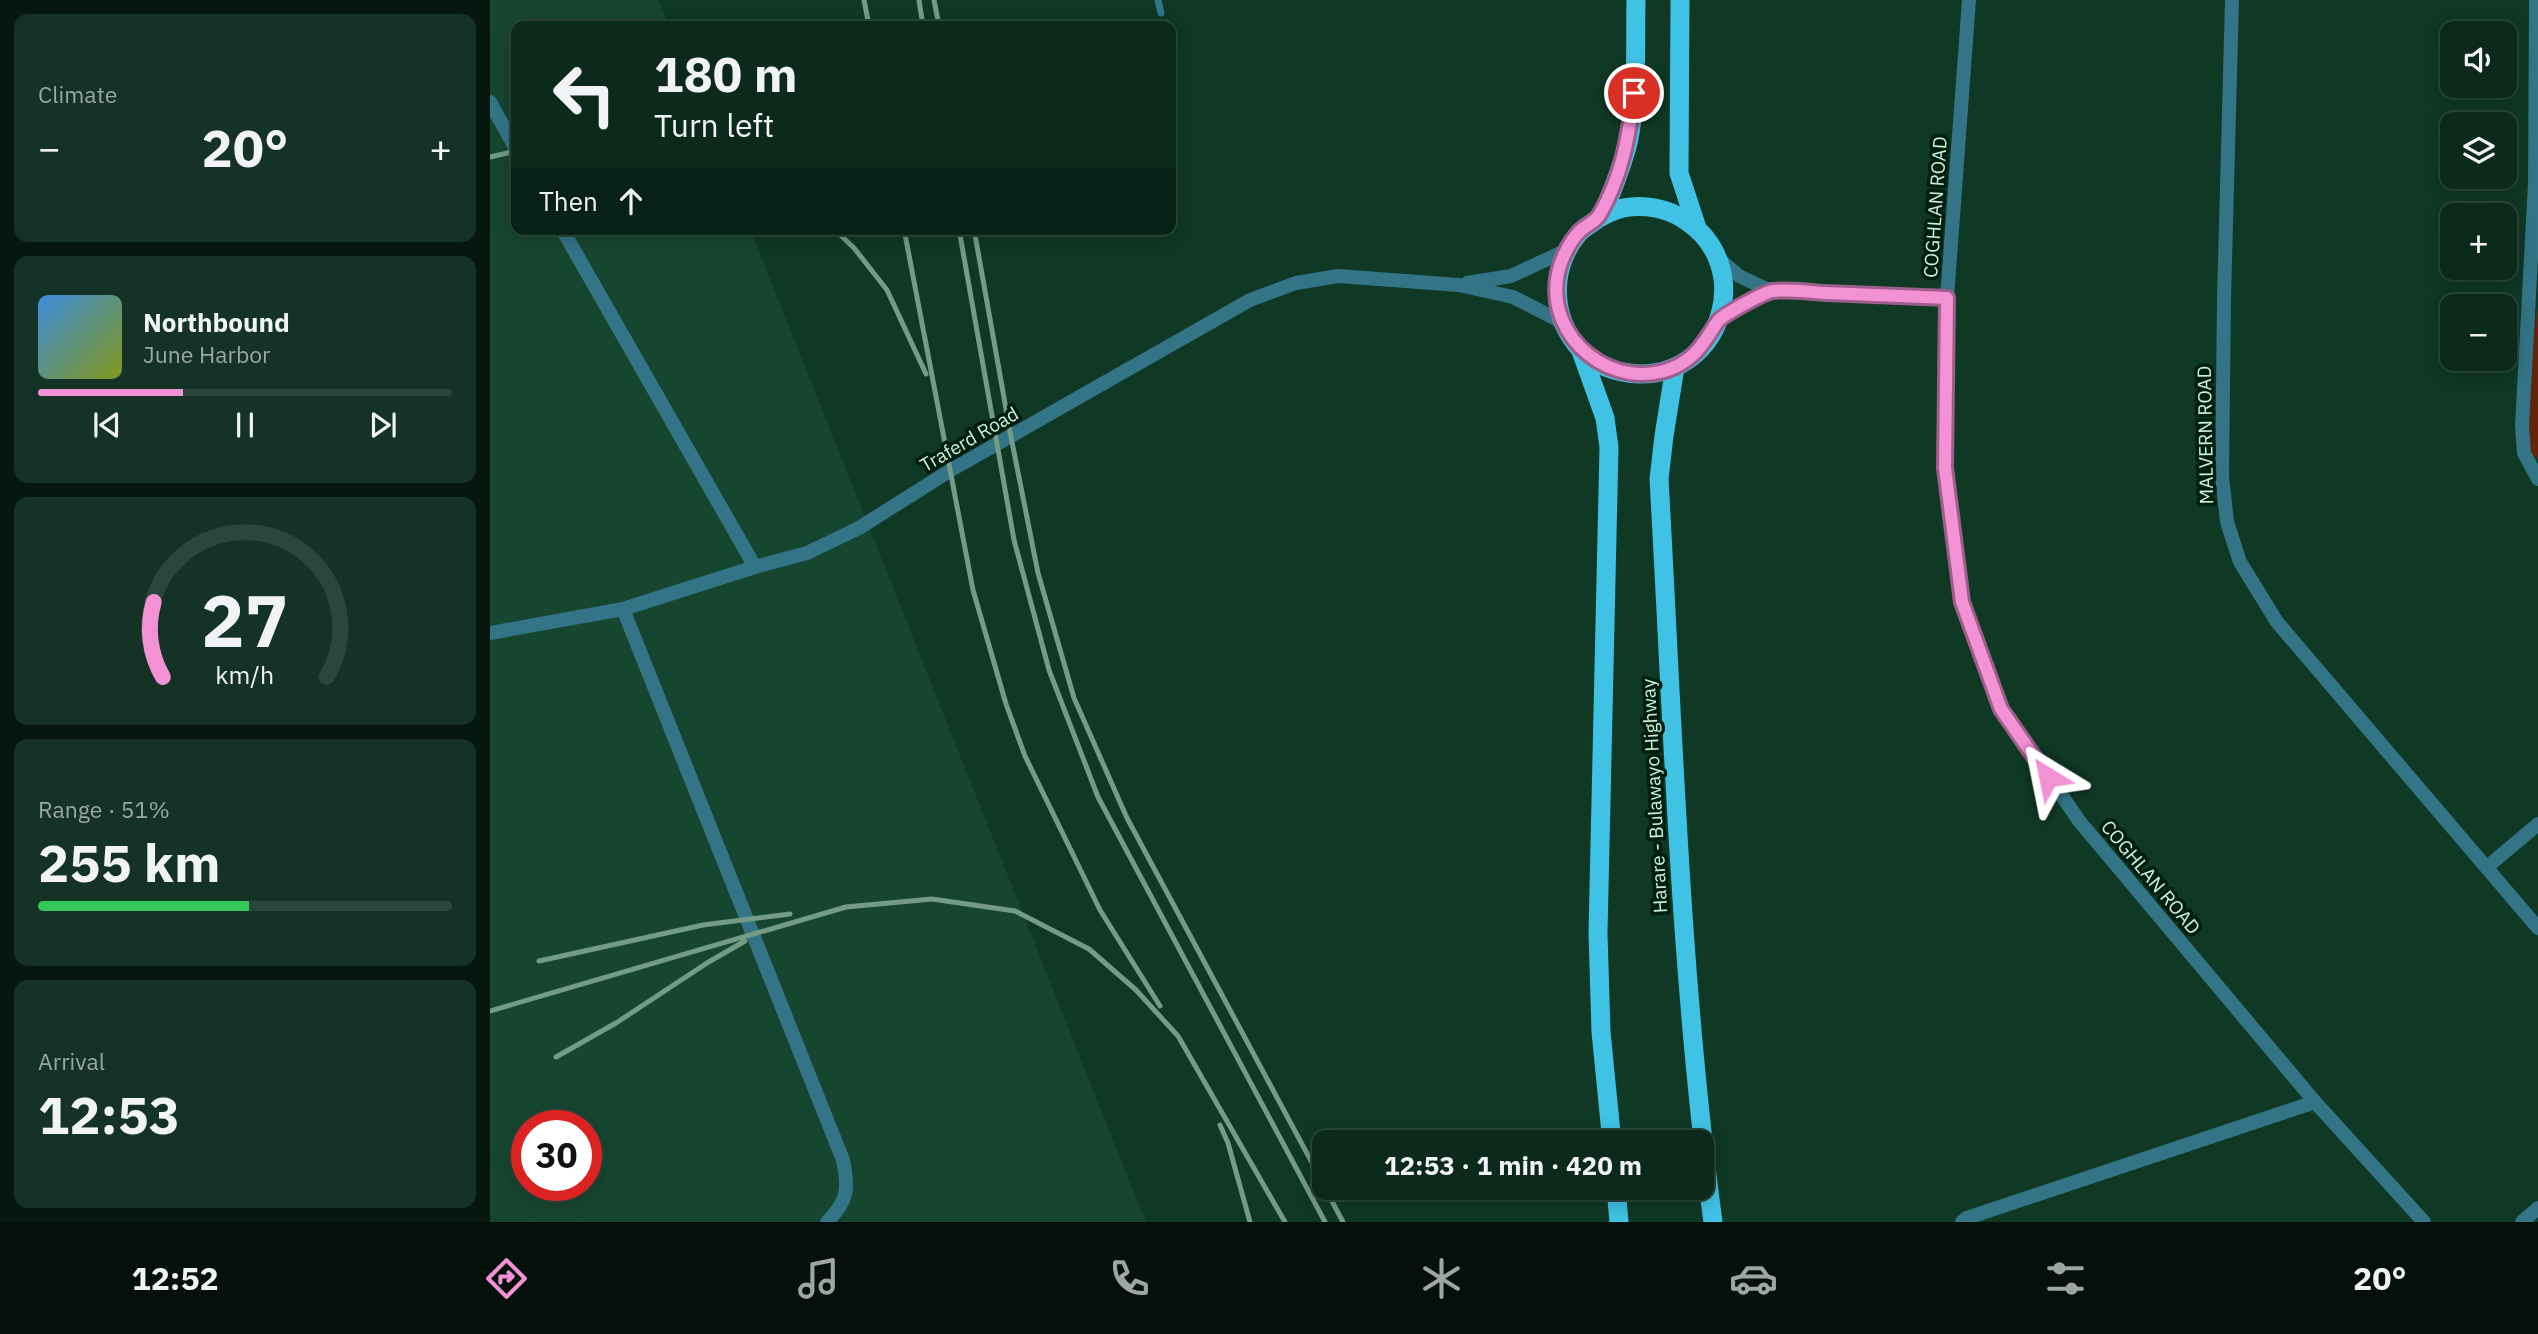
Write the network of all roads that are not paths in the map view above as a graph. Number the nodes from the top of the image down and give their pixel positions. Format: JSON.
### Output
{"nodes":[{"id":1,"x":1158,"y":0,"type":"edge"},
{"id":2,"x":1636,"y":0,"type":"edge"},
{"id":3,"x":1680,"y":0,"type":"edge"},
{"id":4,"x":1969,"y":0,"type":"edge"},
{"id":5,"x":2232,"y":0,"type":"edge"},
{"id":6,"x":2536,"y":0,"type":"edge"},
{"id":7,"x":1161,"y":13,"type":"dead end"},
{"id":8,"x":490,"y":102,"type":"edge"},
{"id":9,"x":511,"y":140,"type":"edge"},
{"id":10,"x":1599,"y":218,"type":"junction"},
{"id":11,"x":1697,"y":228,"type":"junction"},
{"id":12,"x":565,"y":235,"type":"edge"},
{"id":13,"x":1567,"y":250,"type":"junction"},
{"id":14,"x":1719,"y":259,"type":"junction"},
{"id":15,"x":1459,"y":285,"type":"junction"},
{"id":16,"x":1771,"y":291,"type":"junction"},
{"id":17,"x":1947,"y":298,"type":"junction"},
{"id":18,"x":1719,"y":319,"type":"junction"},
{"id":19,"x":1563,"y":322,"type":"junction"},
{"id":20,"x":1581,"y":351,"type":"junction"},
{"id":21,"x":1675,"y":367,"type":"junction"},
{"id":22,"x":2538,"y":479,"type":"edge"},
{"id":23,"x":755,"y":567,"type":"junction"},
{"id":24,"x":623,"y":609,"type":"junction"},
{"id":25,"x":490,"y":633,"type":"edge"},
{"id":26,"x":2538,"y":824,"type":"edge"},
{"id":27,"x":2487,"y":867,"type":"junction"},
{"id":28,"x":2538,"y":928,"type":"edge"},
{"id":29,"x":2315,"y":1102,"type":"junction"},
{"id":30,"x":1611,"y":1130,"type":"edge"},
{"id":31,"x":1617,"y":1200,"type":"edge"},
{"id":32,"x":2538,"y":1208,"type":"edge"},
{"id":33,"x":827,"y":1222,"type":"edge"},
{"id":34,"x":1619,"y":1222,"type":"edge"},
{"id":35,"x":1713,"y":1222,"type":"edge"},
{"id":36,"x":1962,"y":1222,"type":"edge"},
{"id":37,"x":2424,"y":1222,"type":"edge"},
{"id":38,"x":2522,"y":1222,"type":"edge"}],
"edges":[{"from":1,"to":7,"type":"lane"},
{"from":2,"to":10,"type":"highway"},
{"from":3,"to":11,"type":"highway"},
{"from":4,"to":17,"type":"street","name":"COGHLAN ROAD"},
{"from":5,"to":27,"type":"street","name":"MALVERN ROAD"},
{"from":6,"to":22,"type":"street"},
{"from":8,"to":9,"type":"street"},
{"from":10,"to":11,"type":"highway"},
{"from":10,"to":13,"type":"highway"},
{"from":11,"to":14,"type":"highway"},
{"from":12,"to":23,"type":"street"},
{"from":13,"to":15,"type":"street","name":"Traferd Road"},
{"from":13,"to":19,"type":"highway"},
{"from":14,"to":16,"type":"street"},
{"from":14,"to":18,"type":"highway"},
{"from":15,"to":19,"type":"street","name":"Traferd Road"},
{"from":15,"to":23,"type":"street","name":"Traferd Road"},
{"from":16,"to":17,"type":"street"},
{"from":16,"to":18,"type":"street"},
{"from":17,"to":29,"type":"street","name":"COGHLAN ROAD"},
{"from":18,"to":21,"type":"highway"},
{"from":19,"to":20,"type":"highway"},
{"from":20,"to":21,"type":"highway"},
{"from":20,"to":30,"type":"highway"},
{"from":21,"to":35,"type":"highway","name":"Harare - Bulawayo Highway"},
{"from":23,"to":24,"type":"street","name":"Traferd Road"},
{"from":24,"to":25,"type":"street","name":"Traferd Road"},
{"from":24,"to":33,"type":"street"},
{"from":26,"to":27,"type":"street"},
{"from":27,"to":28,"type":"street","name":"MALVERN ROAD"},
{"from":29,"to":36,"type":"street"},
{"from":29,"to":37,"type":"street","name":"COGHLAN ROAD"},
{"from":31,"to":34,"type":"highway"},
{"from":32,"to":38,"type":"street"}]}
